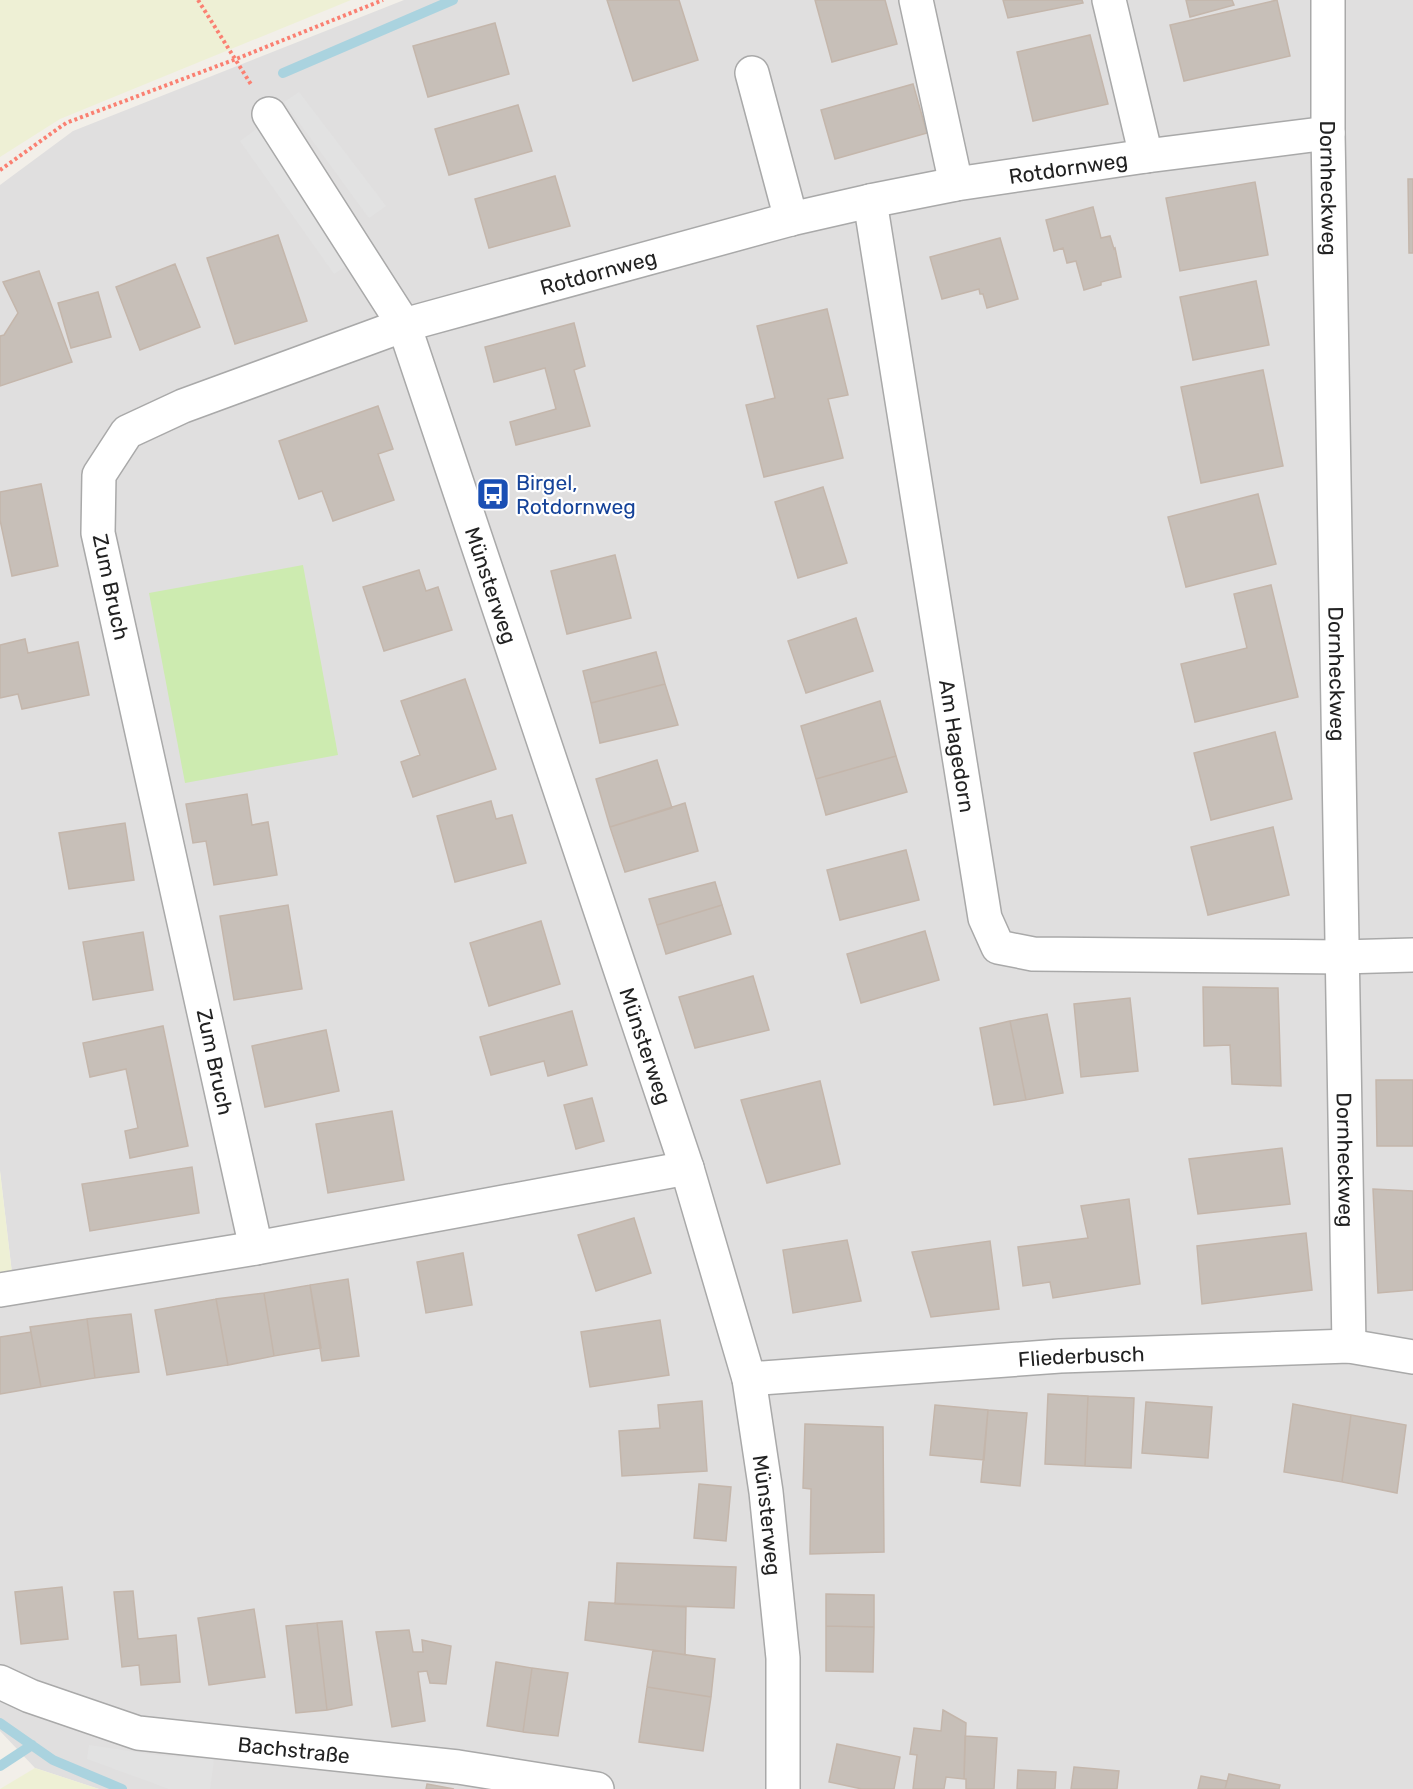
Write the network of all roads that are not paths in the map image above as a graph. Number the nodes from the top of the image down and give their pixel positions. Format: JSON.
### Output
{"nodes":[{"id":1,"x":916,"y":0,"type":"edge"},
{"id":2,"x":1109,"y":0,"type":"edge"},
{"id":3,"x":1328,"y":0,"type":"edge"},
{"id":4,"x":752,"y":73,"type":"dead end"},
{"id":5,"x":269,"y":114,"type":"road end"},
{"id":6,"x":1328,"y":133,"type":"junction"},
{"id":7,"x":1146,"y":156,"type":"junction"},
{"id":8,"x":956,"y":184,"type":"junction"},
{"id":9,"x":870,"y":201,"type":"junction"},
{"id":10,"x":791,"y":219,"type":"junction"},
{"id":11,"x":404,"y":325,"type":"junction"},
{"id":12,"x":1413,"y":955,"type":"edge"},
{"id":13,"x":1341,"y":957,"type":"junction"},
{"id":14,"x":687,"y":1168,"type":"junction"},
{"id":15,"x":256,"y":1248,"type":"junction"},
{"id":16,"x":0,"y":1290,"type":"edge"},
{"id":17,"x":1349,"y":1346,"type":"junction"},
{"id":18,"x":1413,"y":1357,"type":"edge"},
{"id":19,"x":750,"y":1379,"type":"junction"},
{"id":20,"x":0,"y":1682,"type":"edge"},
{"id":21,"x":597,"y":1789,"type":"edge"},
{"id":22,"x":783,"y":1789,"type":"edge"}],
"edges":[{"from":1,"to":8,"type":"street"},
{"from":2,"to":7,"type":"street","name":"Rotdornweg"},
{"from":3,"to":6,"type":"street","name":"Dornheckweg"},
{"from":4,"to":10,"type":"street"},
{"from":5,"to":11,"type":"street"},
{"from":6,"to":7,"type":"street","name":"Rotdornweg"},
{"from":6,"to":13,"type":"street","name":"Dornheckweg"},
{"from":7,"to":8,"type":"street","name":"Rotdornweg"},
{"from":8,"to":9,"type":"street","name":"Rotdornweg"},
{"from":9,"to":10,"type":"street","name":"Rotdornweg"},
{"from":9,"to":13,"type":"street","name":"Am Hagedorn"},
{"from":10,"to":11,"type":"street","name":"Rotdornweg"},
{"from":11,"to":14,"type":"street","name":"Münsterweg"},
{"from":11,"to":15,"type":"street","name":"Zum Bruch"},
{"from":12,"to":13,"type":"street"},
{"from":13,"to":17,"type":"street","name":"Dornheckweg"},
{"from":14,"to":15,"type":"street"},
{"from":14,"to":19,"type":"street","name":"Münsterweg"},
{"from":15,"to":16,"type":"street"},
{"from":17,"to":18,"type":"street","name":"Fliederbusch"},
{"from":17,"to":19,"type":"street","name":"Fliederbusch"},
{"from":19,"to":22,"type":"street","name":"Münsterweg"},
{"from":20,"to":21,"type":"street","name":"Bachstraße"}]}
